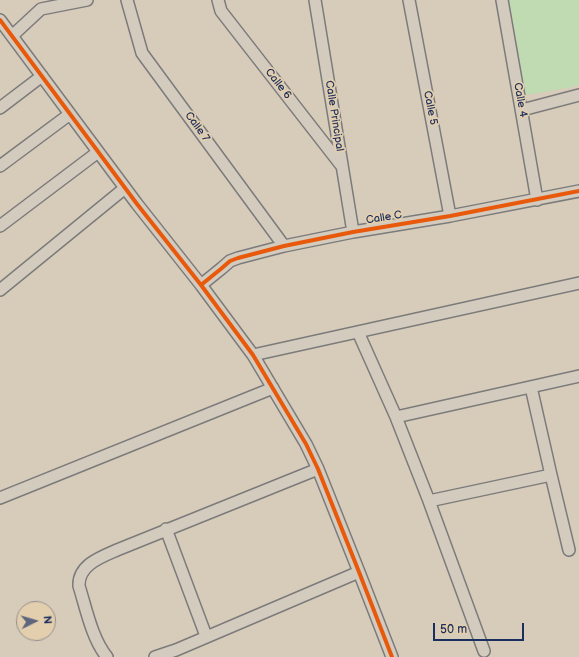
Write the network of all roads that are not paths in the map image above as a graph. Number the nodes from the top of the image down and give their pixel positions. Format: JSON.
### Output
{"nodes":[{"id":1,"x":86,"y":0,"type":"edge"},
{"id":2,"x":127,"y":0,"type":"edge"},
{"id":3,"x":218,"y":0,"type":"edge"},
{"id":4,"x":315,"y":0,"type":"edge"},
{"id":5,"x":409,"y":0,"type":"edge"},
{"id":6,"x":502,"y":0,"type":"edge"},
{"id":7,"x":40,"y":4,"type":"edge"},
{"id":8,"x":0,"y":20,"type":"edge"},
{"id":9,"x":12,"y":36,"type":"junction"},
{"id":10,"x":42,"y":76,"type":"junction"},
{"id":11,"x":579,"y":95,"type":"edge"},
{"id":12,"x":0,"y":108,"type":"edge"},
{"id":13,"x":522,"y":110,"type":"junction"},
{"id":14,"x":70,"y":114,"type":"junction"},
{"id":15,"x":98,"y":152,"type":"junction"},
{"id":16,"x":0,"y":166,"type":"edge"},
{"id":17,"x":342,"y":167,"type":"junction"},
{"id":18,"x":125,"y":188,"type":"junction"},
{"id":19,"x":579,"y":191,"type":"edge"},
{"id":20,"x":537,"y":200,"type":"junction"},
{"id":21,"x":450,"y":216,"type":"junction"},
{"id":22,"x":0,"y":226,"type":"edge"},
{"id":23,"x":353,"y":232,"type":"junction"},
{"id":24,"x":284,"y":246,"type":"junction"},
{"id":25,"x":579,"y":283,"type":"edge"},
{"id":26,"x":201,"y":285,"type":"junction"},
{"id":27,"x":0,"y":290,"type":"edge"},
{"id":28,"x":358,"y":332,"type":"junction"},
{"id":29,"x":253,"y":355,"type":"junction"},
{"id":30,"x":579,"y":376,"type":"edge"},
{"id":31,"x":531,"y":387,"type":"junction"},
{"id":32,"x":273,"y":388,"type":"junction"},
{"id":33,"x":396,"y":417,"type":"junction"},
{"id":34,"x":318,"y":469,"type":"junction"},
{"id":35,"x":551,"y":476,"type":"junction"},
{"id":36,"x":0,"y":498,"type":"edge"},
{"id":37,"x":429,"y":502,"type":"junction"},
{"id":38,"x":166,"y":530,"type":"junction"},
{"id":39,"x":569,"y":550,"type":"dead end"},
{"id":40,"x":360,"y":572,"type":"junction"},
{"id":41,"x":206,"y":636,"type":"junction"},
{"id":42,"x":484,"y":652,"type":"dead end"},
{"id":43,"x":107,"y":657,"type":"edge"},
{"id":44,"x":155,"y":657,"type":"edge"},
{"id":45,"x":392,"y":657,"type":"edge"}],
"edges":[{"from":1,"to":7,"type":"street"},
{"from":2,"to":24,"type":"street","name":"Calle 7"},
{"from":3,"to":17,"type":"street","name":"Calle 6"},
{"from":4,"to":17,"type":"street","name":"Calle Principal"},
{"from":5,"to":21,"type":"street","name":"Calle 5"},
{"from":6,"to":13,"type":"street","name":"Calle 4"},
{"from":7,"to":9,"type":"street"},
{"from":8,"to":9,"type":"street"},
{"from":9,"to":10,"type":"street"},
{"from":10,"to":12,"type":"street"},
{"from":10,"to":14,"type":"street"},
{"from":11,"to":13,"type":"street"},
{"from":13,"to":20,"type":"street","name":"Calle 4"},
{"from":14,"to":15,"type":"street"},
{"from":14,"to":16,"type":"street"},
{"from":15,"to":18,"type":"street"},
{"from":15,"to":22,"type":"street"},
{"from":17,"to":23,"type":"street","name":"Calle Principal"},
{"from":18,"to":26,"type":"street"},
{"from":18,"to":27,"type":"street"},
{"from":19,"to":20,"type":"street","name":"Calle C"},
{"from":20,"to":21,"type":"street","name":"Calle C"},
{"from":21,"to":23,"type":"street","name":"Calle C"},
{"from":23,"to":24,"type":"street","name":"Calle C"},
{"from":24,"to":26,"type":"street","name":"Calle C"},
{"from":25,"to":28,"type":"street"},
{"from":26,"to":29,"type":"street"},
{"from":28,"to":29,"type":"street"},
{"from":28,"to":33,"type":"street"},
{"from":29,"to":32,"type":"street"},
{"from":30,"to":31,"type":"street"},
{"from":31,"to":33,"type":"street"},
{"from":31,"to":35,"type":"street"},
{"from":32,"to":34,"type":"street"},
{"from":32,"to":36,"type":"street"},
{"from":33,"to":37,"type":"street"},
{"from":34,"to":38,"type":"street"},
{"from":34,"to":40,"type":"street"},
{"from":35,"to":37,"type":"street"},
{"from":35,"to":39,"type":"street"},
{"from":37,"to":42,"type":"street"},
{"from":38,"to":41,"type":"street"},
{"from":38,"to":43,"type":"street"},
{"from":40,"to":41,"type":"street"},
{"from":40,"to":45,"type":"street"},
{"from":41,"to":44,"type":"street"}]}
